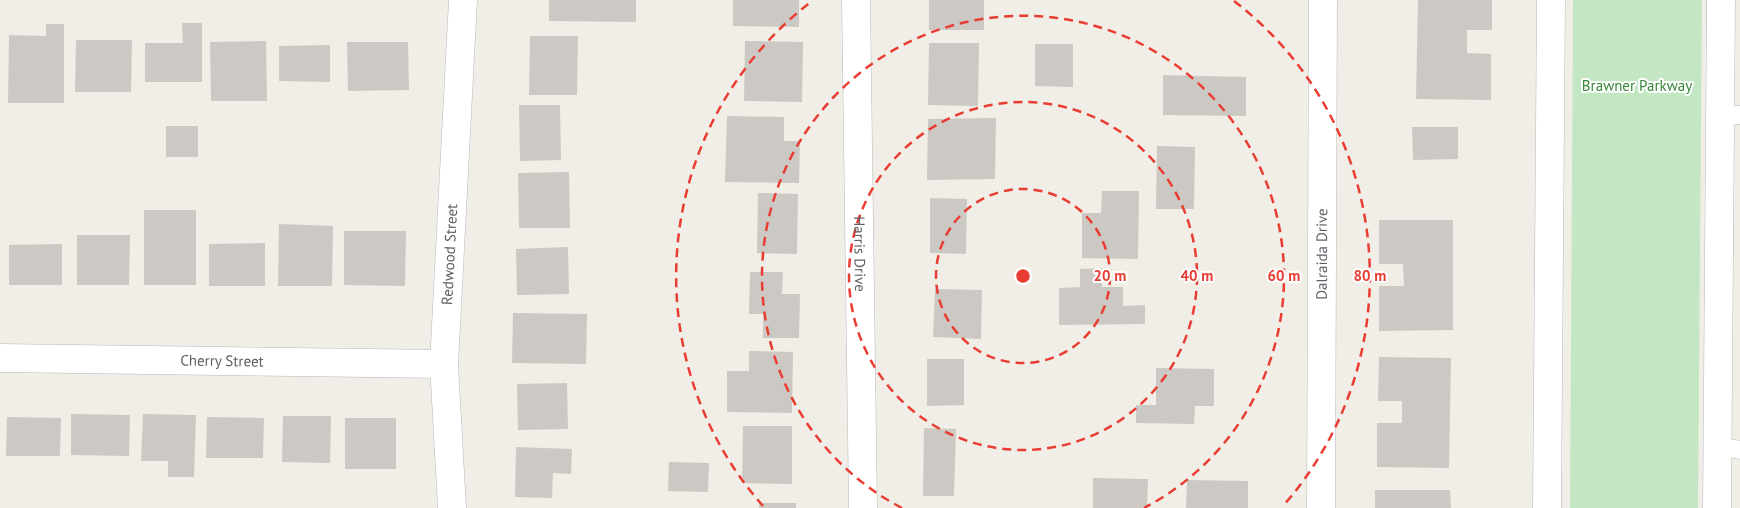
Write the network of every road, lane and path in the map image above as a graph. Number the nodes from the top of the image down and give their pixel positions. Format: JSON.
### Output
{"nodes":[{"id":1,"x":463,"y":0,"type":"edge"},
{"id":2,"x":856,"y":0,"type":"edge"},
{"id":3,"x":1323,"y":0,"type":"edge"},
{"id":4,"x":1551,"y":0,"type":"edge"},
{"id":5,"x":1721,"y":0,"type":"edge"},
{"id":6,"x":1730,"y":116,"type":"edge"},
{"id":7,"x":0,"y":358,"type":"edge"},
{"id":8,"x":444,"y":364,"type":"junction"},
{"id":9,"x":1729,"y":448,"type":"edge"},
{"id":10,"x":452,"y":508,"type":"edge"},
{"id":11,"x":863,"y":508,"type":"edge"},
{"id":12,"x":1321,"y":508,"type":"edge"},
{"id":13,"x":1547,"y":508,"type":"edge"},
{"id":14,"x":1717,"y":508,"type":"edge"}],
"edges":[{"from":1,"to":8,"type":"street","name":"Redwood Street"},
{"from":2,"to":11,"type":"street","name":"Harris Drive"},
{"from":3,"to":12,"type":"street","name":"Dalraida Drive"},
{"from":4,"to":13,"type":"street"},
{"from":5,"to":6,"type":"street"},
{"from":6,"to":9,"type":"street"},
{"from":7,"to":8,"type":"street","name":"Cherry Street"},
{"from":8,"to":10,"type":"street","name":"Redwood Street"},
{"from":9,"to":14,"type":"street"}]}
